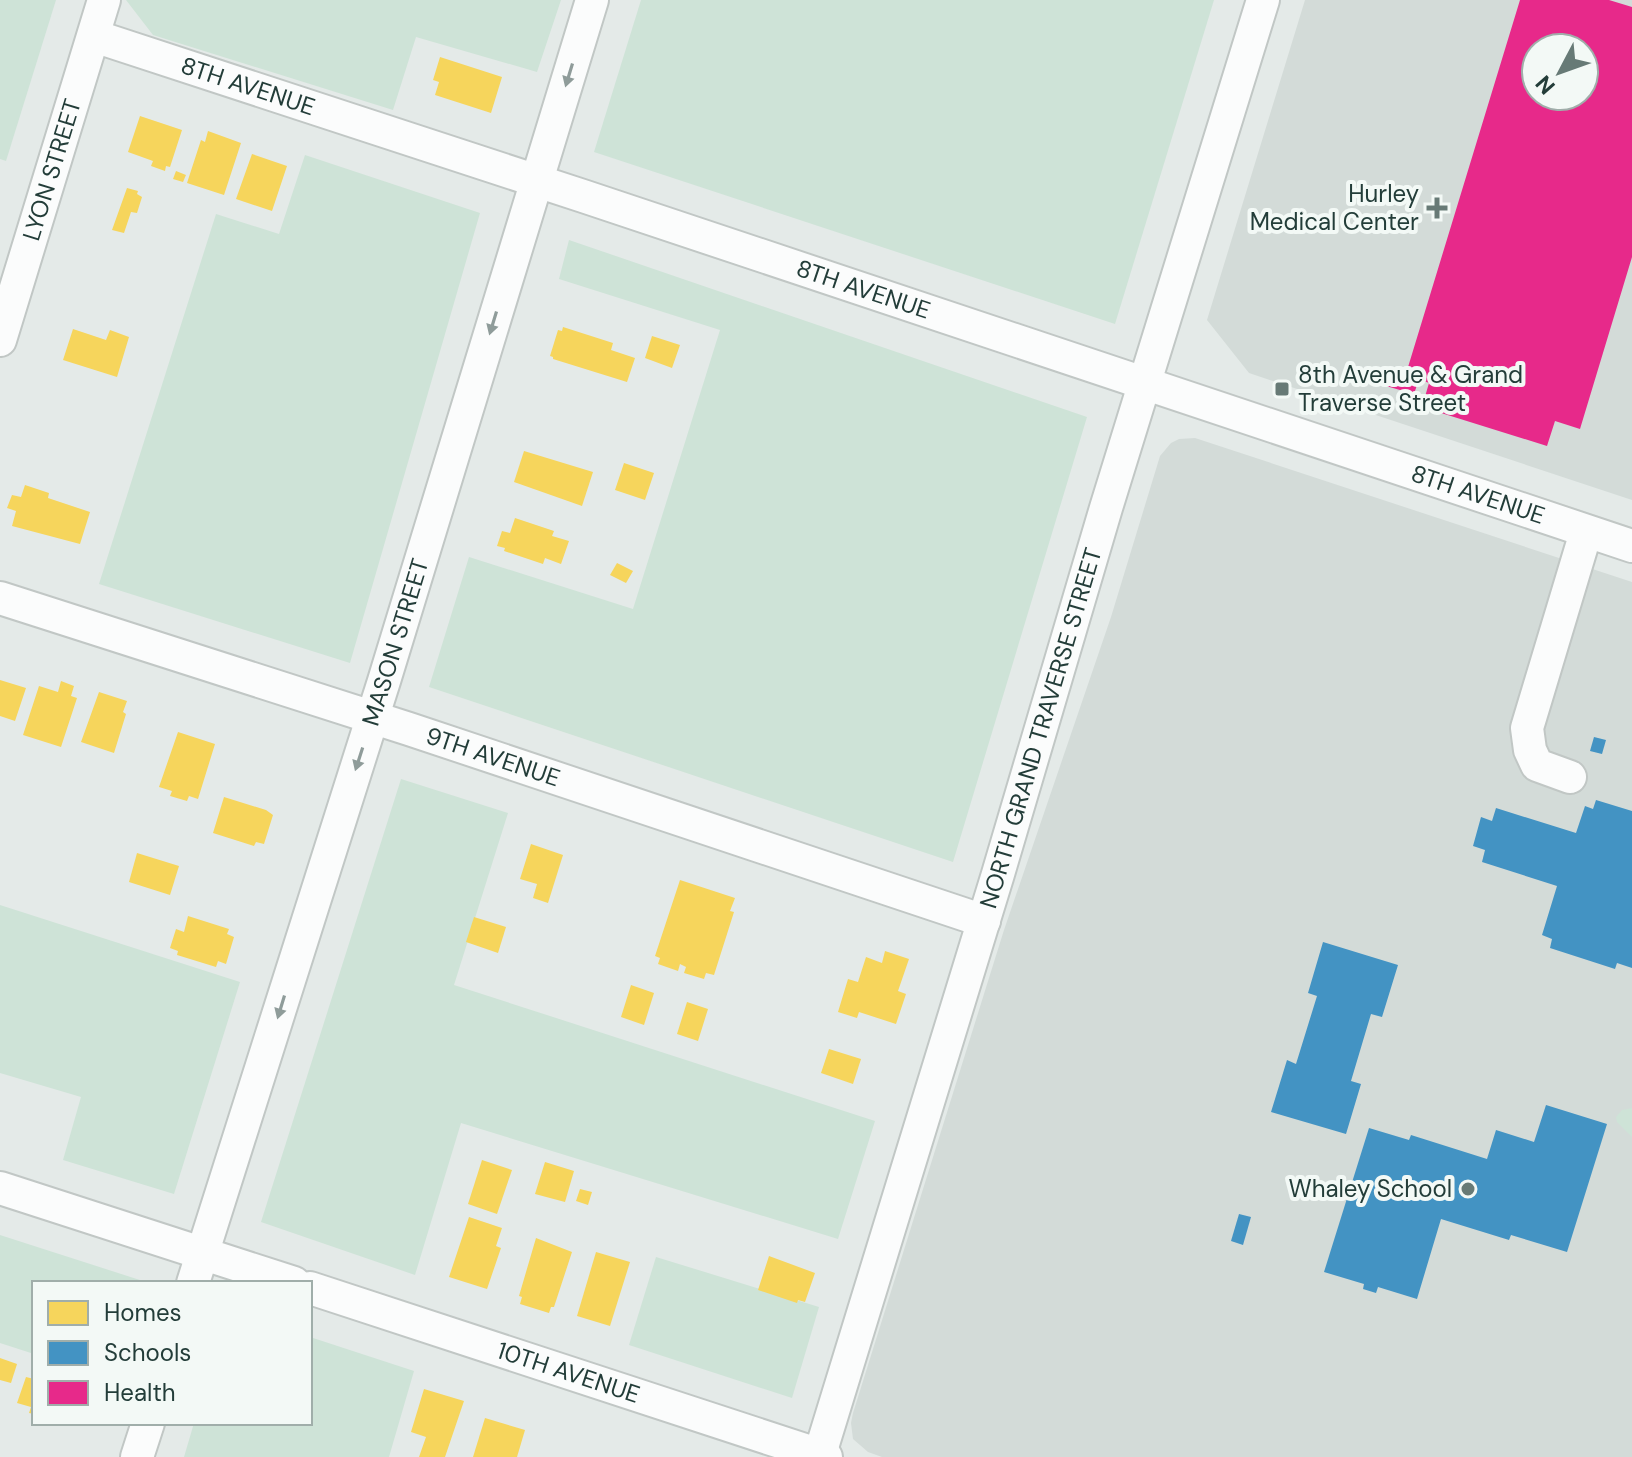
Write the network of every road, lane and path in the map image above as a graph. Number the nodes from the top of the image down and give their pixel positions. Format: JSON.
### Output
{"nodes":[{"id":1,"x":104,"y":0,"type":"edge"},
{"id":2,"x":592,"y":0,"type":"edge"},
{"id":3,"x":1263,"y":0,"type":"edge"},
{"id":4,"x":94,"y":36,"type":"junction"},
{"id":5,"x":536,"y":182,"type":"junction"},
{"id":6,"x":0,"y":340,"type":"edge"},
{"id":7,"x":1143,"y":385,"type":"junction"},
{"id":8,"x":1586,"y":532,"type":"junction"},
{"id":9,"x":1632,"y":546,"type":"edge"},
{"id":10,"x":0,"y":598,"type":"edge"},
{"id":11,"x":372,"y":717,"type":"junction"},
{"id":12,"x":1570,"y":777,"type":"dead end"},
{"id":13,"x":984,"y":921,"type":"junction"},
{"id":14,"x":0,"y":1188,"type":"edge"},
{"id":15,"x":197,"y":1268,"type":"edge"},
{"id":16,"x":281,"y":1281,"type":"edge"},
{"id":17,"x":312,"y":1289,"type":"edge"},
{"id":18,"x":147,"y":1425,"type":"edge"},
{"id":19,"x":822,"y":1456,"type":"edge"},
{"id":20,"x":137,"y":1457,"type":"edge"}],
"edges":[{"from":1,"to":4,"type":"street","name":"LYON STREET"},
{"from":2,"to":5,"type":"street","name":"MASON STREET","one_way":true},
{"from":3,"to":7,"type":"street","name":"NORTH GRAND TRAVERSE STREET"},
{"from":4,"to":5,"type":"street","name":"8TH AVENUE"},
{"from":4,"to":6,"type":"street","name":"LYON STREET"},
{"from":5,"to":7,"type":"street","name":"8TH AVENUE"},
{"from":5,"to":11,"type":"street","name":"MASON STREET","one_way":true},
{"from":7,"to":8,"type":"street","name":"8TH AVENUE"},
{"from":7,"to":13,"type":"street","name":"NORTH GRAND TRAVERSE STREET"},
{"from":8,"to":9,"type":"street","name":"8TH AVENUE"},
{"from":8,"to":12,"type":"street"},
{"from":10,"to":11,"type":"street","name":"9TH AVENUE"},
{"from":11,"to":13,"type":"street","name":"9TH AVENUE"},
{"from":11,"to":15,"type":"street","name":"MASON STREET","one_way":true},
{"from":13,"to":19,"type":"street","name":"NORTH GRAND TRAVERSE STREET"},
{"from":14,"to":15,"type":"street"},
{"from":15,"to":16,"type":"street"},
{"from":17,"to":19,"type":"street","name":"10TH AVENUE"},
{"from":18,"to":20,"type":"street"}]}
